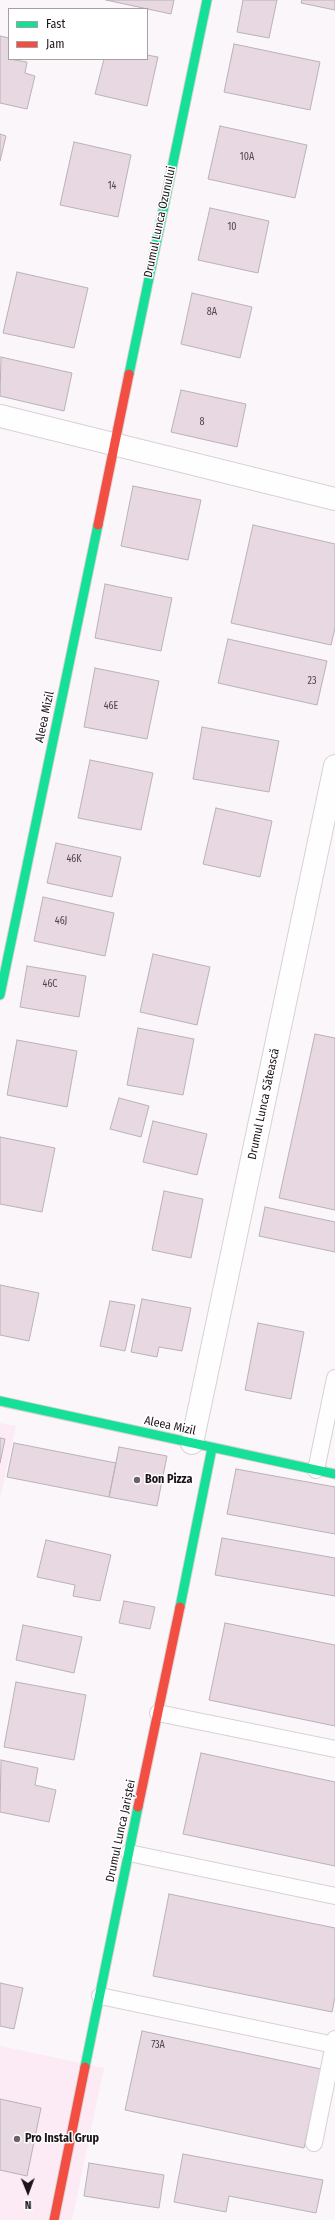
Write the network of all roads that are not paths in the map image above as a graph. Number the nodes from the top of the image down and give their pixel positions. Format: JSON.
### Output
{"nodes":[{"id":1,"x":207,"y":0,"type":"edge"},
{"id":2,"x":0,"y":416,"type":"edge"},
{"id":3,"x":114,"y":444,"type":"junction"},
{"id":4,"x":335,"y":499,"type":"edge"},
{"id":5,"x":335,"y":766,"type":"edge"},
{"id":6,"x":0,"y":995,"type":"edge"},
{"id":7,"x":335,"y":1378,"type":"edge"},
{"id":8,"x":0,"y":1402,"type":"edge"},
{"id":9,"x":202,"y":1445,"type":"junction"},
{"id":10,"x":316,"y":1470,"type":"junction"},
{"id":11,"x":335,"y":1474,"type":"edge"},
{"id":12,"x":158,"y":1713,"type":"junction"},
{"id":13,"x":335,"y":1749,"type":"edge"},
{"id":14,"x":129,"y":1853,"type":"junction"},
{"id":15,"x":335,"y":1896,"type":"edge"},
{"id":16,"x":100,"y":1996,"type":"junction"},
{"id":17,"x":334,"y":2042,"type":"edge"},
{"id":18,"x":314,"y":2144,"type":"dead end"},
{"id":19,"x":54,"y":2220,"type":"edge"}],
"edges":[{"from":1,"to":3,"type":"street","name":"Drumul Lunca Ozunului"},
{"from":2,"to":3,"type":"street"},
{"from":3,"to":4,"type":"street"},
{"from":3,"to":6,"type":"street","name":"Aleea Mizil"},
{"from":5,"to":9,"type":"street","name":"Drumul Lunca Sătească"},
{"from":7,"to":10,"type":"lane"},
{"from":8,"to":9,"type":"street","name":"Aleea Mizil"},
{"from":9,"to":10,"type":"street","name":"Aleea Mizil"},
{"from":9,"to":12,"type":"street","name":"Drumul Lunca Jariștei"},
{"from":10,"to":11,"type":"street","name":"Aleea Mizil"},
{"from":12,"to":13,"type":"lane"},
{"from":12,"to":14,"type":"street","name":"Drumul Lunca Jariștei"},
{"from":14,"to":15,"type":"lane"},
{"from":14,"to":16,"type":"street","name":"Drumul Lunca Jariștei"},
{"from":16,"to":17,"type":"lane"},
{"from":16,"to":19,"type":"street","name":"Drumul Lunca Jariștei"},
{"from":17,"to":18,"type":"lane"}]}
